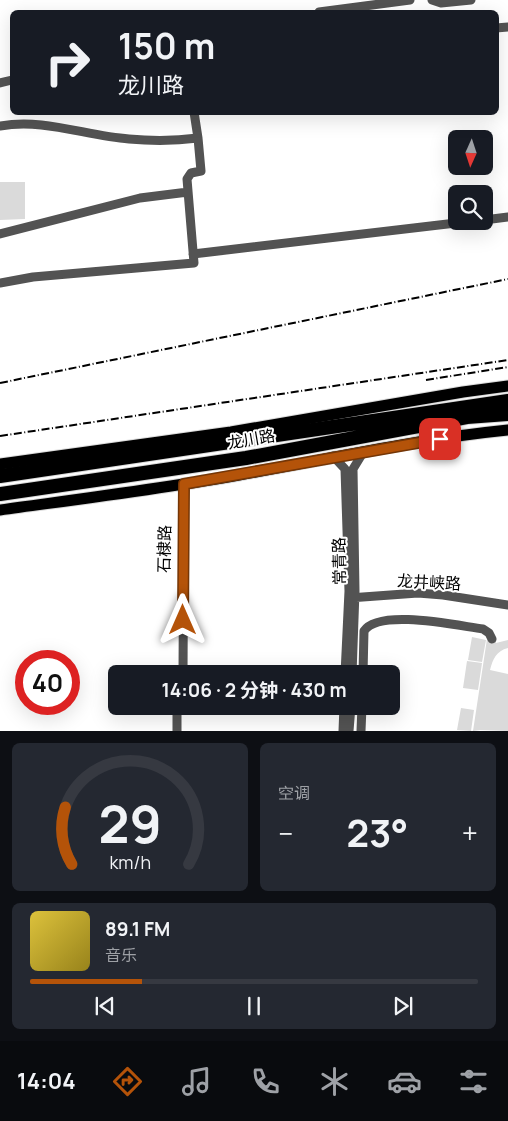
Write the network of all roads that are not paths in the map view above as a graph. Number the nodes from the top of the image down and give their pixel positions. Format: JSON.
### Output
{"nodes":[{"id":1,"x":410,"y":0,"type":"edge"},
{"id":2,"x":432,"y":0,"type":"edge"},
{"id":3,"x":471,"y":0,"type":"edge"},
{"id":4,"x":334,"y":10,"type":"edge"},
{"id":5,"x":194,"y":115,"type":"edge"},
{"id":6,"x":0,"y":126,"type":"edge"},
{"id":7,"x":198,"y":138,"type":"junction"},
{"id":8,"x":188,"y":192,"type":"junction"},
{"id":9,"x":508,"y":217,"type":"edge"},
{"id":10,"x":493,"y":219,"type":"edge"},
{"id":11,"x":448,"y":224,"type":"edge"},
{"id":12,"x":0,"y":234,"type":"edge"},
{"id":13,"x":194,"y":254,"type":"junction"},
{"id":14,"x":0,"y":283,"type":"edge"},
{"id":15,"x":508,"y":386,"type":"edge"},
{"id":16,"x":508,"y":401,"type":"edge"},
{"id":17,"x":508,"y":414,"type":"edge"},
{"id":18,"x":508,"y":430,"type":"edge"},
{"id":19,"x":364,"y":451,"type":"junction"},
{"id":20,"x":334,"y":456,"type":"junction"},
{"id":21,"x":0,"y":464,"type":"edge"},
{"id":22,"x":0,"y":476,"type":"edge"},
{"id":23,"x":182,"y":484,"type":"junction"},
{"id":24,"x":0,"y":494,"type":"edge"},
{"id":25,"x":0,"y":510,"type":"edge"},
{"id":26,"x":352,"y":594,"type":"junction"},
{"id":27,"x":508,"y":599,"type":"edge"},
{"id":28,"x":508,"y":605,"type":"edge"},
{"id":29,"x":492,"y":639,"type":"dead end"},
{"id":30,"x":178,"y":665,"type":"edge"},
{"id":31,"x":183,"y":665,"type":"edge"},
{"id":32,"x":346,"y":665,"type":"edge"},
{"id":33,"x":352,"y":665,"type":"edge"},
{"id":34,"x":363,"y":665,"type":"edge"},
{"id":35,"x":177,"y":715,"type":"edge"},
{"id":36,"x":183,"y":715,"type":"edge"},
{"id":37,"x":344,"y":715,"type":"edge"},
{"id":38,"x":351,"y":715,"type":"edge"},
{"id":39,"x":361,"y":715,"type":"edge"},
{"id":40,"x":177,"y":731,"type":"edge"},
{"id":41,"x":183,"y":731,"type":"edge"},
{"id":42,"x":343,"y":731,"type":"edge"},
{"id":43,"x":350,"y":731,"type":"edge"},
{"id":44,"x":360,"y":731,"type":"edge"}],
"edges":[{"from":1,"to":4,"type":"street"},
{"from":2,"to":3,"type":"street"},
{"from":5,"to":7,"type":"street"},
{"from":6,"to":7,"type":"street"},
{"from":7,"to":8,"type":"street"},
{"from":8,"to":12,"type":"street"},
{"from":8,"to":13,"type":"street"},
{"from":9,"to":10,"type":"street"},
{"from":11,"to":13,"type":"street"},
{"from":13,"to":14,"type":"street"},
{"from":15,"to":21,"type":"main road","name":"龙川路"},
{"from":16,"to":22,"type":"highway","name":"龙川路"},
{"from":17,"to":24,"type":"highway","name":"龙川路"},
{"from":18,"to":19,"type":"main road","name":"龙川路"},
{"from":19,"to":20,"type":"main road","name":"龙川路"},
{"from":19,"to":26,"type":"street","name":"常青路"},
{"from":20,"to":23,"type":"main road","name":"龙川路"},
{"from":20,"to":26,"type":"street","name":"常青路"},
{"from":23,"to":25,"type":"main road","name":"龙川路"},
{"from":23,"to":30,"type":"street","name":"石棣路"},
{"from":23,"to":31,"type":"street","name":"石棣路"},
{"from":26,"to":27,"type":"street","name":"龙井峡路"},
{"from":26,"to":28,"type":"street","name":"龙井峡路"},
{"from":26,"to":32,"type":"street","name":"常青路"},
{"from":26,"to":33,"type":"street","name":"常青路"},
{"from":29,"to":34,"type":"street"},
{"from":35,"to":40,"type":"street"},
{"from":36,"to":41,"type":"street"},
{"from":37,"to":42,"type":"street"},
{"from":38,"to":43,"type":"street"},
{"from":39,"to":44,"type":"street"}]}
